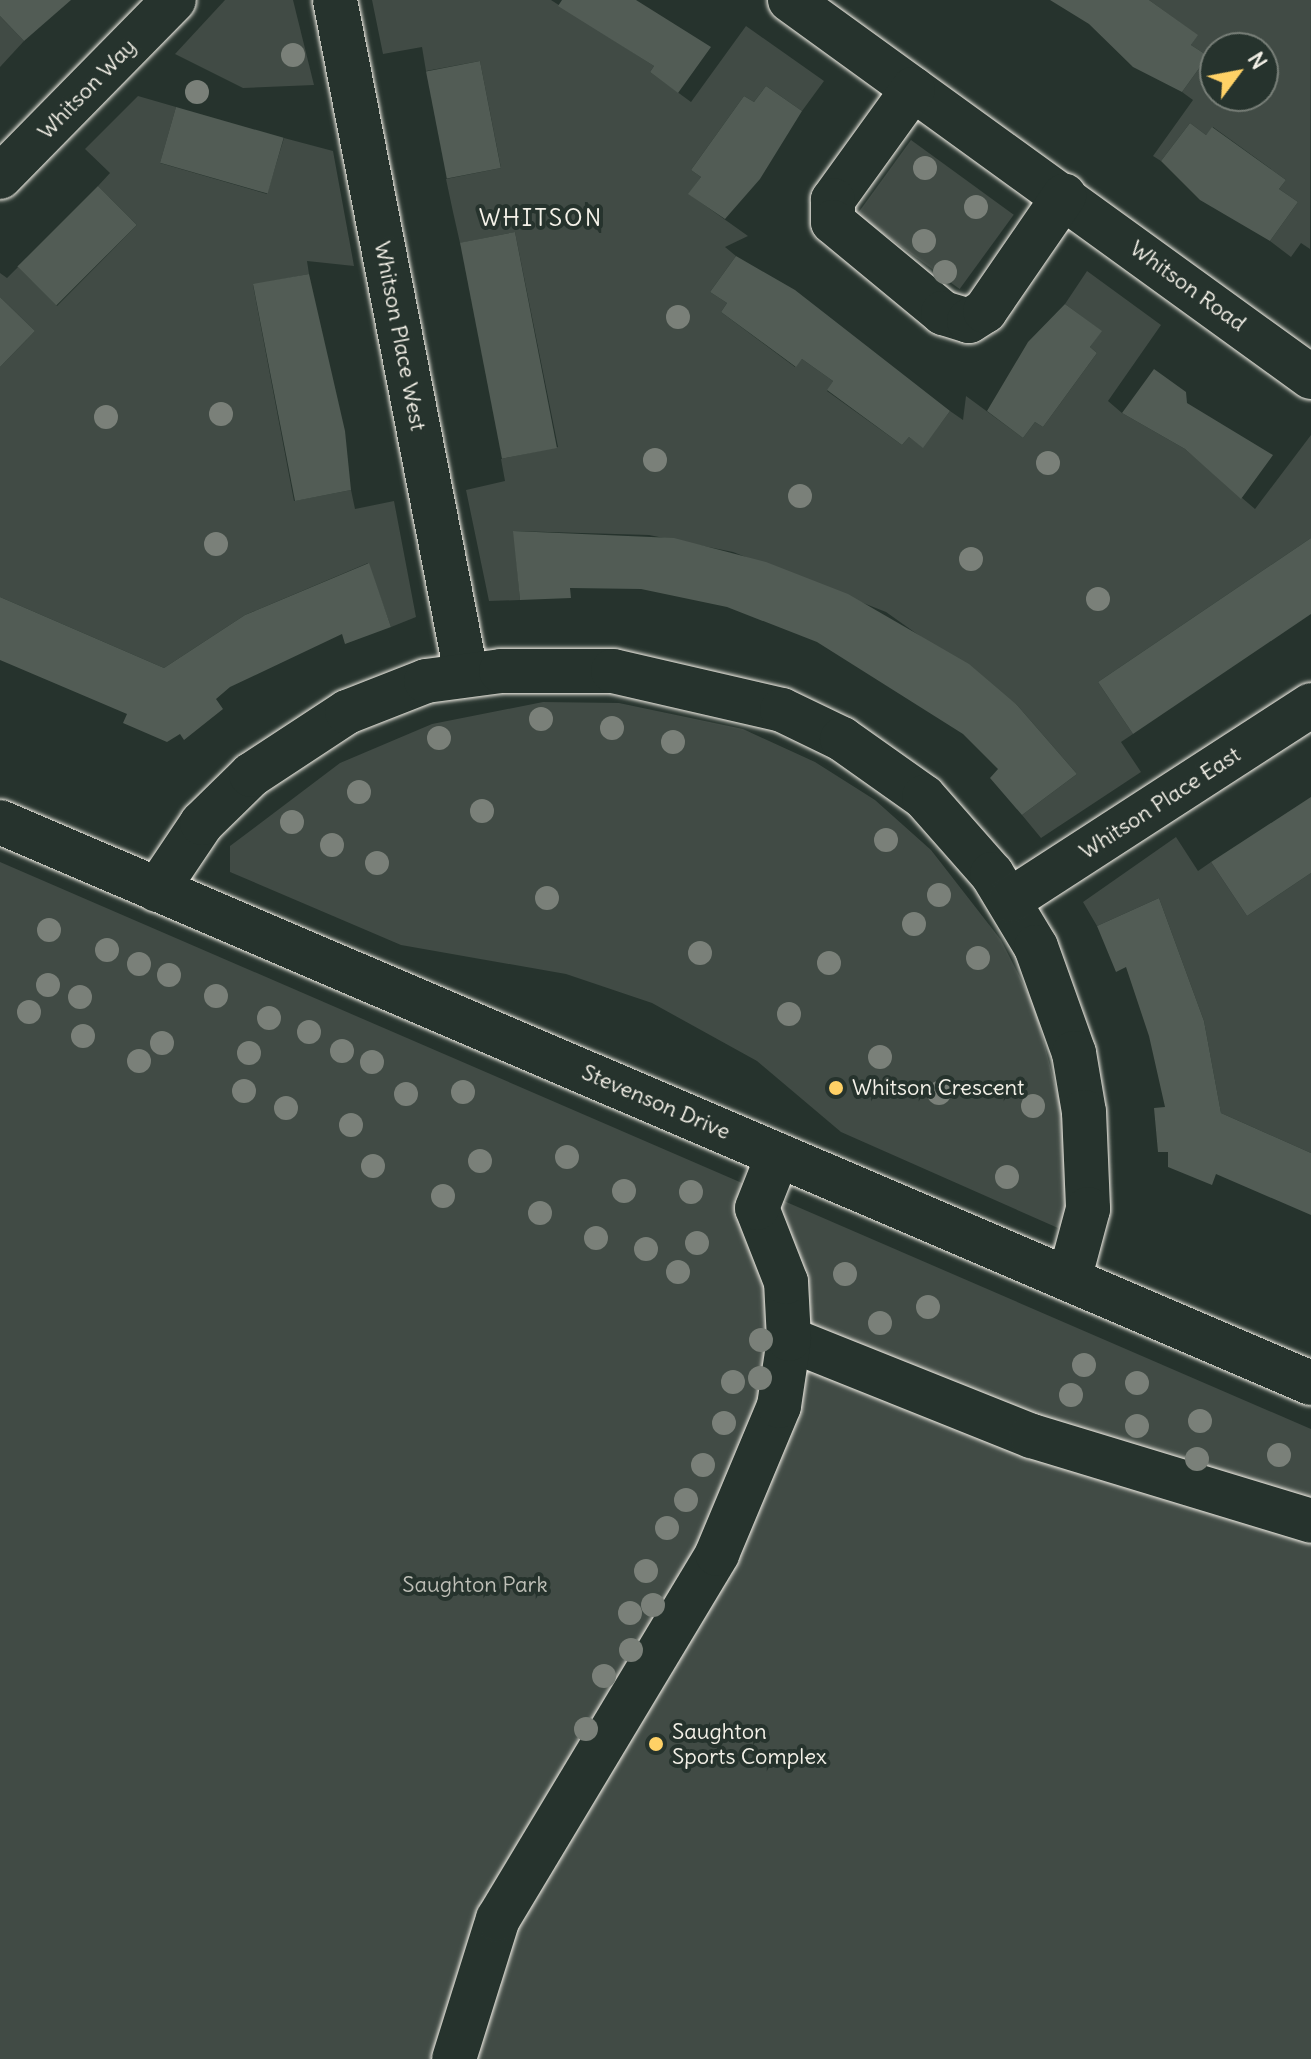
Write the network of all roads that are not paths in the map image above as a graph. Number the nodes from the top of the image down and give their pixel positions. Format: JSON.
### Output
{"nodes":[{"id":1,"x":174,"y":0,"type":"edge"},
{"id":2,"x":335,"y":0,"type":"edge"},
{"id":3,"x":790,"y":0,"type":"edge"},
{"id":4,"x":913,"y":89,"type":"junction"},
{"id":5,"x":0,"y":177,"type":"edge"},
{"id":6,"x":1064,"y":196,"type":"junction"},
{"id":7,"x":1311,"y":377,"type":"edge"},
{"id":8,"x":466,"y":673,"type":"junction"},
{"id":9,"x":1311,"y":705,"type":"edge"},
{"id":10,"x":0,"y":822,"type":"edge"},
{"id":11,"x":157,"y":890,"type":"junction"},
{"id":12,"x":1010,"y":900,"type":"junction"},
{"id":13,"x":778,"y":1155,"type":"junction"},
{"id":14,"x":1069,"y":1280,"type":"junction"},
{"id":15,"x":789,"y":1339,"type":"junction"},
{"id":16,"x":1311,"y":1383,"type":"edge"},
{"id":17,"x":1311,"y":1521,"type":"edge"},
{"id":18,"x":454,"y":2059,"type":"edge"}],
"edges":[{"from":1,"to":5,"type":"street","name":"Whitson Way"},
{"from":2,"to":8,"type":"street","name":"Whitson Place West"},
{"from":3,"to":4,"type":"street","name":"Whitson Road"},
{"from":4,"to":6,"type":"street","name":"Whitson Road"},
{"from":4,"to":6,"type":"street"},
{"from":6,"to":7,"type":"street","name":"Whitson Road"},
{"from":8,"to":11,"type":"street"},
{"from":8,"to":12,"type":"street"},
{"from":9,"to":12,"type":"street","name":"Whitson Place East"},
{"from":10,"to":11,"type":"street","name":"Stevenson Drive"},
{"from":11,"to":13,"type":"street","name":"Stevenson Drive"},
{"from":12,"to":14,"type":"street"},
{"from":13,"to":14,"type":"street","name":"Stevenson Drive"},
{"from":13,"to":15,"type":"street"},
{"from":14,"to":16,"type":"street","name":"Stevenson Drive"},
{"from":15,"to":17,"type":"street"},
{"from":15,"to":18,"type":"street"}]}
